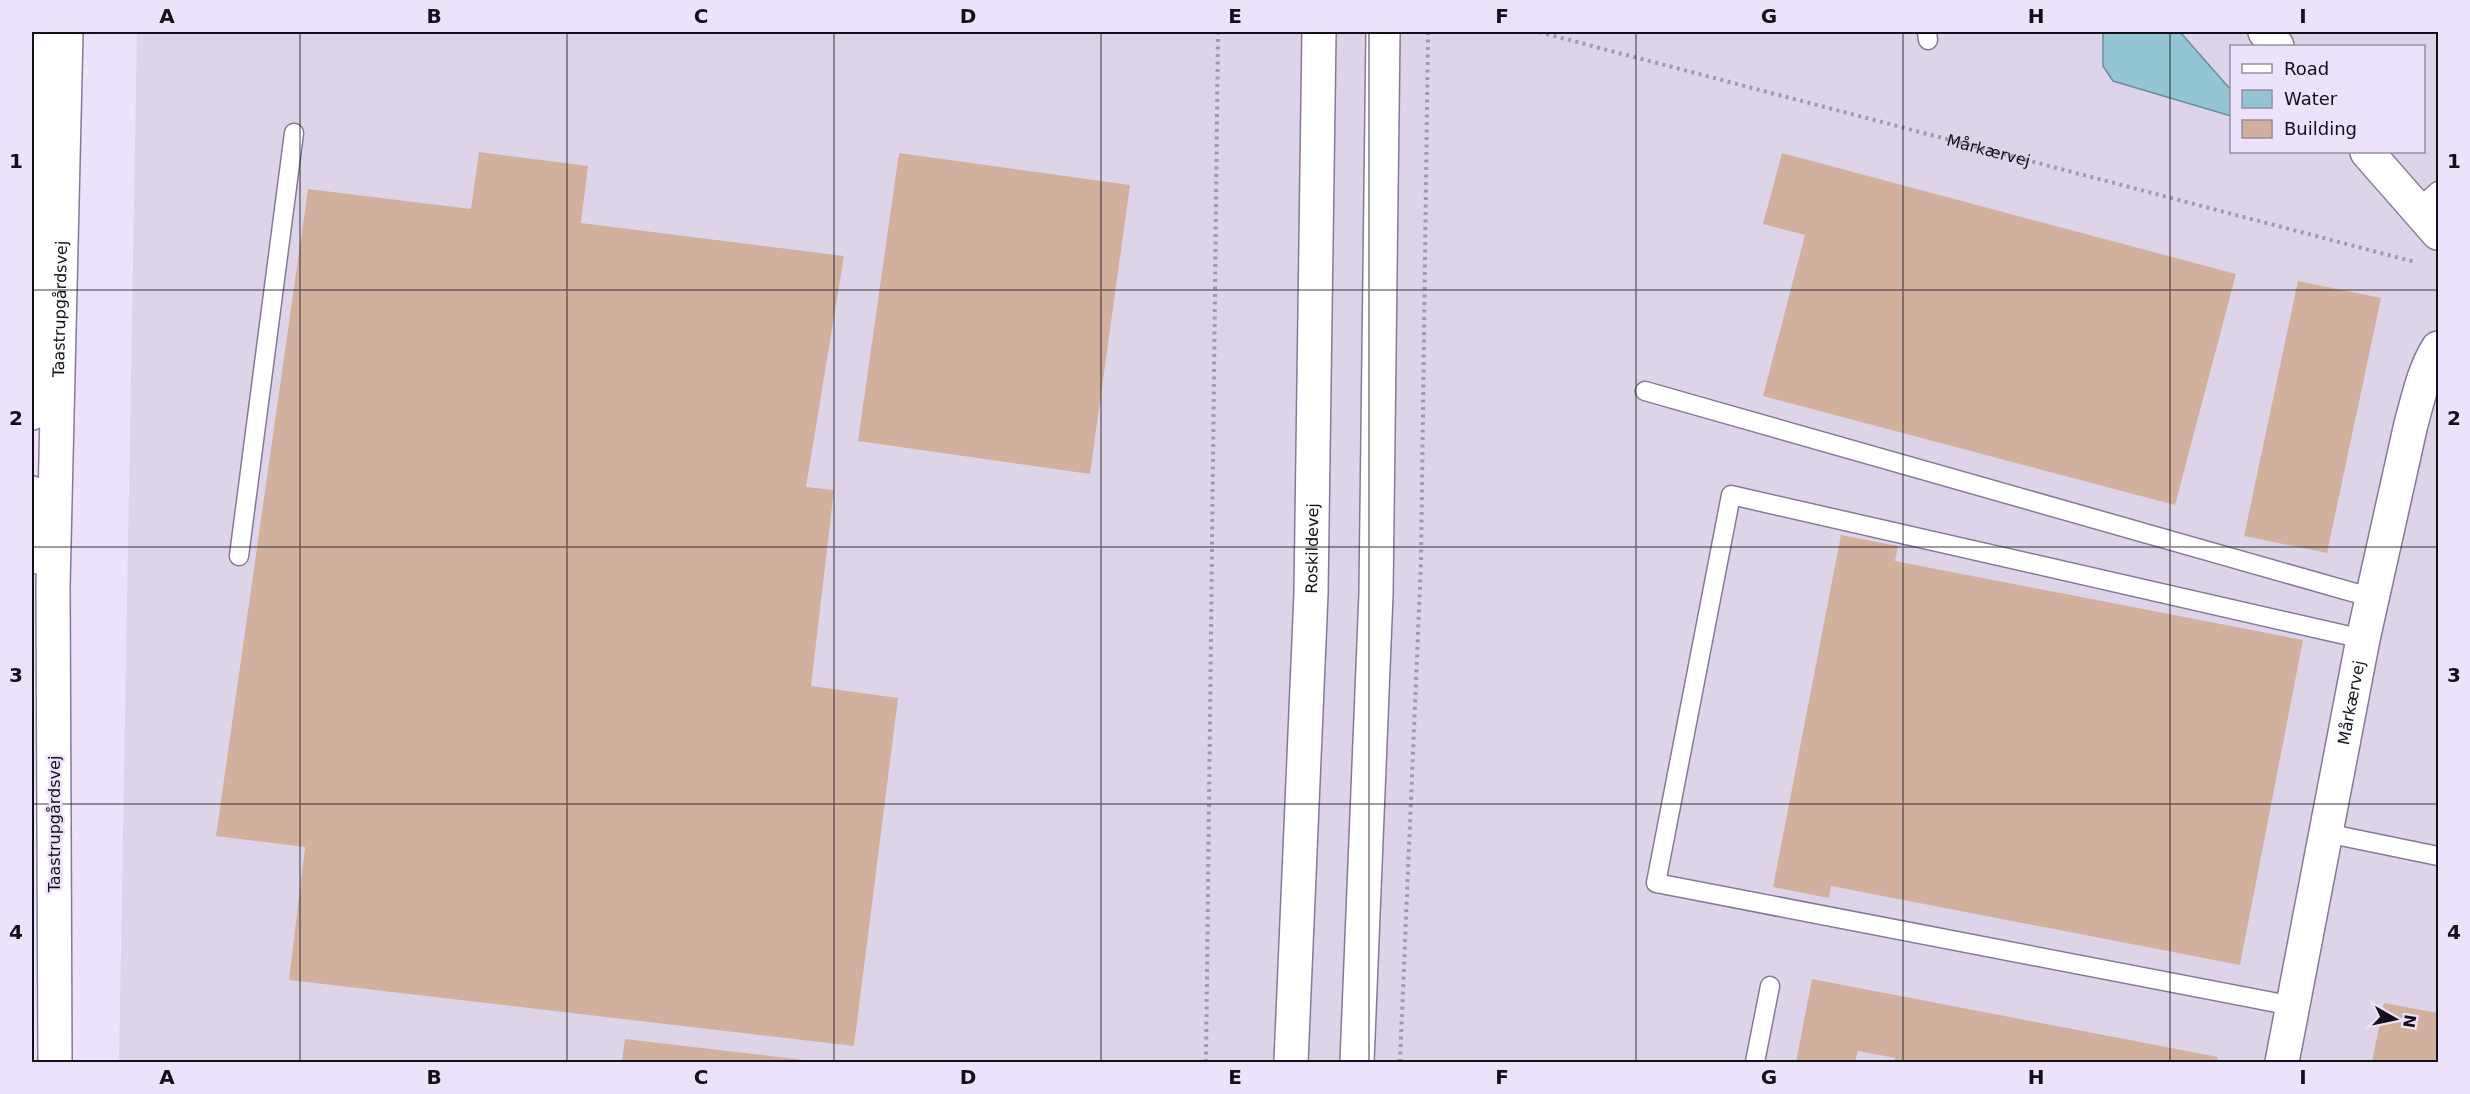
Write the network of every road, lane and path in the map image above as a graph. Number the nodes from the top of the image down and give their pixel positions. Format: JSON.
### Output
{"nodes":[{"id":1,"x":37,"y":32,"type":"edge"},
{"id":2,"x":66,"y":32,"type":"edge"},
{"id":3,"x":1218,"y":32,"type":"edge"},
{"id":4,"x":1319,"y":32,"type":"edge"},
{"id":5,"x":1383,"y":32,"type":"edge"},
{"id":6,"x":1428,"y":32,"type":"edge"},
{"id":7,"x":1539,"y":32,"type":"edge"},
{"id":8,"x":294,"y":133,"type":"dead end"},
{"id":9,"x":2368,"y":153,"type":"edge"},
{"id":10,"x":2428,"y":201,"type":"edge"},
{"id":11,"x":2439,"y":233,"type":"edge"},
{"id":12,"x":2418,"y":263,"type":"dead end"},
{"id":13,"x":2439,"y":348,"type":"edge"},
{"id":14,"x":1645,"y":391,"type":"dead end"},
{"id":15,"x":32,"y":412,"type":"edge"},
{"id":16,"x":32,"y":493,"type":"edge"},
{"id":17,"x":239,"y":556,"type":"dead end"},
{"id":18,"x":40,"y":586,"type":"edge"},
{"id":19,"x":2373,"y":598,"type":"junction"},
{"id":20,"x":2363,"y":639,"type":"junction"},
{"id":21,"x":32,"y":712,"type":"edge"},
{"id":22,"x":2326,"y":833,"type":"junction"},
{"id":23,"x":2439,"y":856,"type":"edge"},
{"id":24,"x":1770,"y":986,"type":"dead end"},
{"id":25,"x":2293,"y":1006,"type":"junction"},
{"id":26,"x":55,"y":1062,"type":"edge"},
{"id":27,"x":1206,"y":1062,"type":"edge"},
{"id":28,"x":1291,"y":1062,"type":"edge"},
{"id":29,"x":1357,"y":1062,"type":"edge"},
{"id":30,"x":1400,"y":1062,"type":"edge"},
{"id":31,"x":1755,"y":1062,"type":"edge"},
{"id":32,"x":2282,"y":1062,"type":"edge"}],
"edges":[{"from":1,"to":15,"type":"street","name":"Taastrupgårdsvej"},
{"from":2,"to":18,"type":"street","name":"Taastrupgårdsvej"},
{"from":3,"to":27,"type":"path"},
{"from":4,"to":28,"type":"street","name":"Roskildevej"},
{"from":5,"to":29,"type":"street"},
{"from":6,"to":30,"type":"path"},
{"from":7,"to":12,"type":"path","name":"Mårkærvej"},
{"from":8,"to":17,"type":"lane"},
{"from":9,"to":10,"type":"street"},
{"from":10,"to":11,"type":"street"},
{"from":13,"to":19,"type":"street","name":"Mårkærvej"},
{"from":14,"to":19,"type":"lane"},
{"from":16,"to":18,"type":"street","name":"Taastrupgårdsvej"},
{"from":18,"to":21,"type":"street","name":"Taastrupgårdsvej"},
{"from":18,"to":26,"type":"street","name":"Taastrupgårdsvej"},
{"from":19,"to":20,"type":"street","name":"Mårkærvej"},
{"from":20,"to":22,"type":"street","name":"Mårkærvej"},
{"from":20,"to":25,"type":"lane"},
{"from":22,"to":23,"type":"lane"},
{"from":22,"to":25,"type":"street","name":"Mårkærvej"},
{"from":24,"to":31,"type":"lane"},
{"from":25,"to":32,"type":"street","name":"Mårkærvej"}]}
